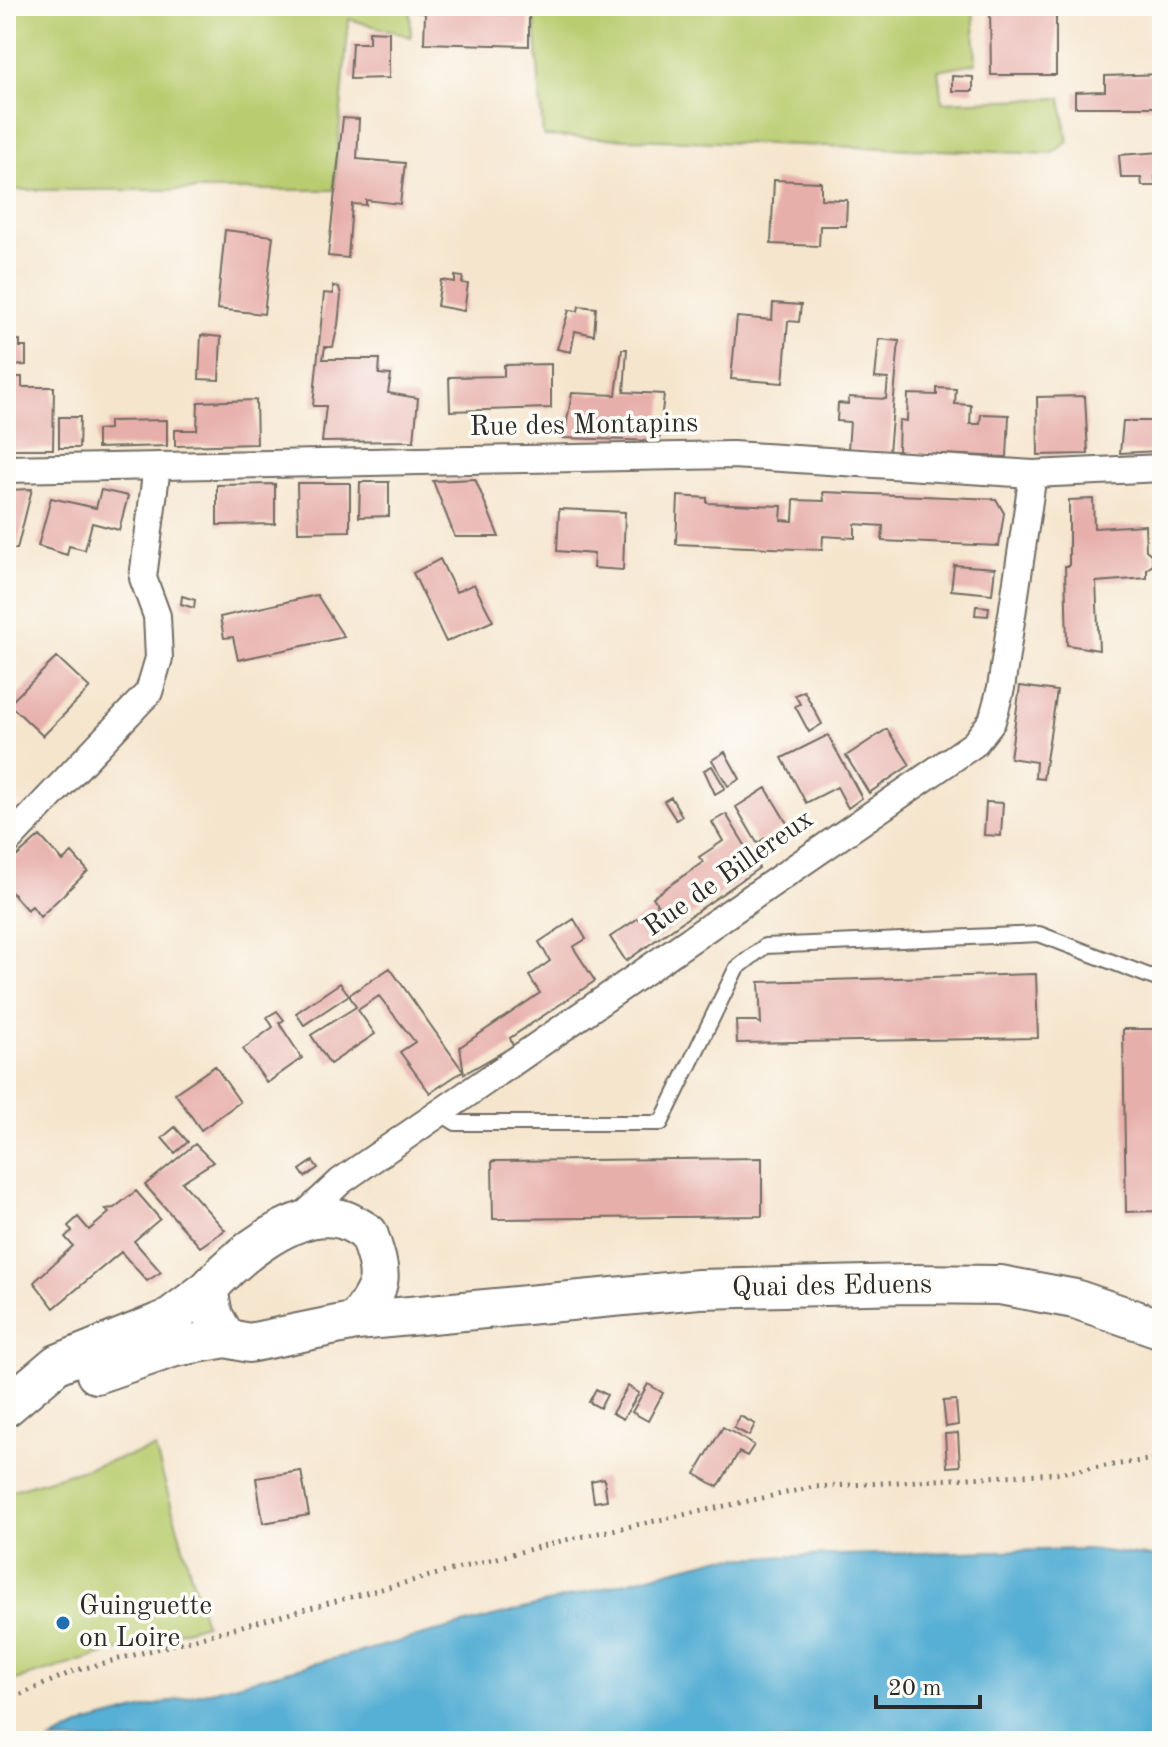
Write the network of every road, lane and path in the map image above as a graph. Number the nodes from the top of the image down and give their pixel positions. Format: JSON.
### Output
{"nodes":[{"id":1,"x":157,"y":466,"type":"junction"},
{"id":2,"x":1162,"y":468,"type":"edge"},
{"id":3,"x":6,"y":469,"type":"edge"},
{"id":4,"x":1033,"y":474,"type":"junction"},
{"id":5,"x":6,"y":843,"type":"edge"},
{"id":6,"x":1162,"y":981,"type":"edge"},
{"id":7,"x":440,"y":1113,"type":"junction"},
{"id":8,"x":296,"y":1223,"type":"junction"},
{"id":9,"x":381,"y":1272,"type":"junction"},
{"id":10,"x":208,"y":1289,"type":"junction"},
{"id":11,"x":497,"y":1310,"type":"junction"},
{"id":12,"x":356,"y":1321,"type":"junction"},
{"id":13,"x":1162,"y":1329,"type":"edge"},
{"id":14,"x":226,"y":1338,"type":"junction"},
{"id":15,"x":14,"y":1402,"type":"edge"},
{"id":16,"x":1162,"y":1458,"type":"edge"},
{"id":17,"x":6,"y":1701,"type":"edge"}],
"edges":[{"from":1,"to":3,"type":"street","name":"Rue des Montapins"},
{"from":1,"to":4,"type":"street","name":"Rue des Montapins"},
{"from":1,"to":5,"type":"street"},
{"from":2,"to":4,"type":"street","name":"Rue des Montapins"},
{"from":4,"to":7,"type":"street","name":"Rue de Billereux"},
{"from":6,"to":7,"type":"lane"},
{"from":7,"to":8,"type":"street","name":"Rue de Billereux"},
{"from":8,"to":9,"type":"street"},
{"from":8,"to":10,"type":"street"},
{"from":9,"to":11,"type":"street","name":"Quai des Eduens"},
{"from":9,"to":12,"type":"street"},
{"from":10,"to":14,"type":"street"},
{"from":10,"to":15,"type":"street"},
{"from":11,"to":12,"type":"street","name":"Quai des Eduens"},
{"from":11,"to":13,"type":"street","name":"Quai des Eduens"},
{"from":12,"to":14,"type":"street"},
{"from":14,"to":15,"type":"street"},
{"from":16,"to":17,"type":"path"}]}
